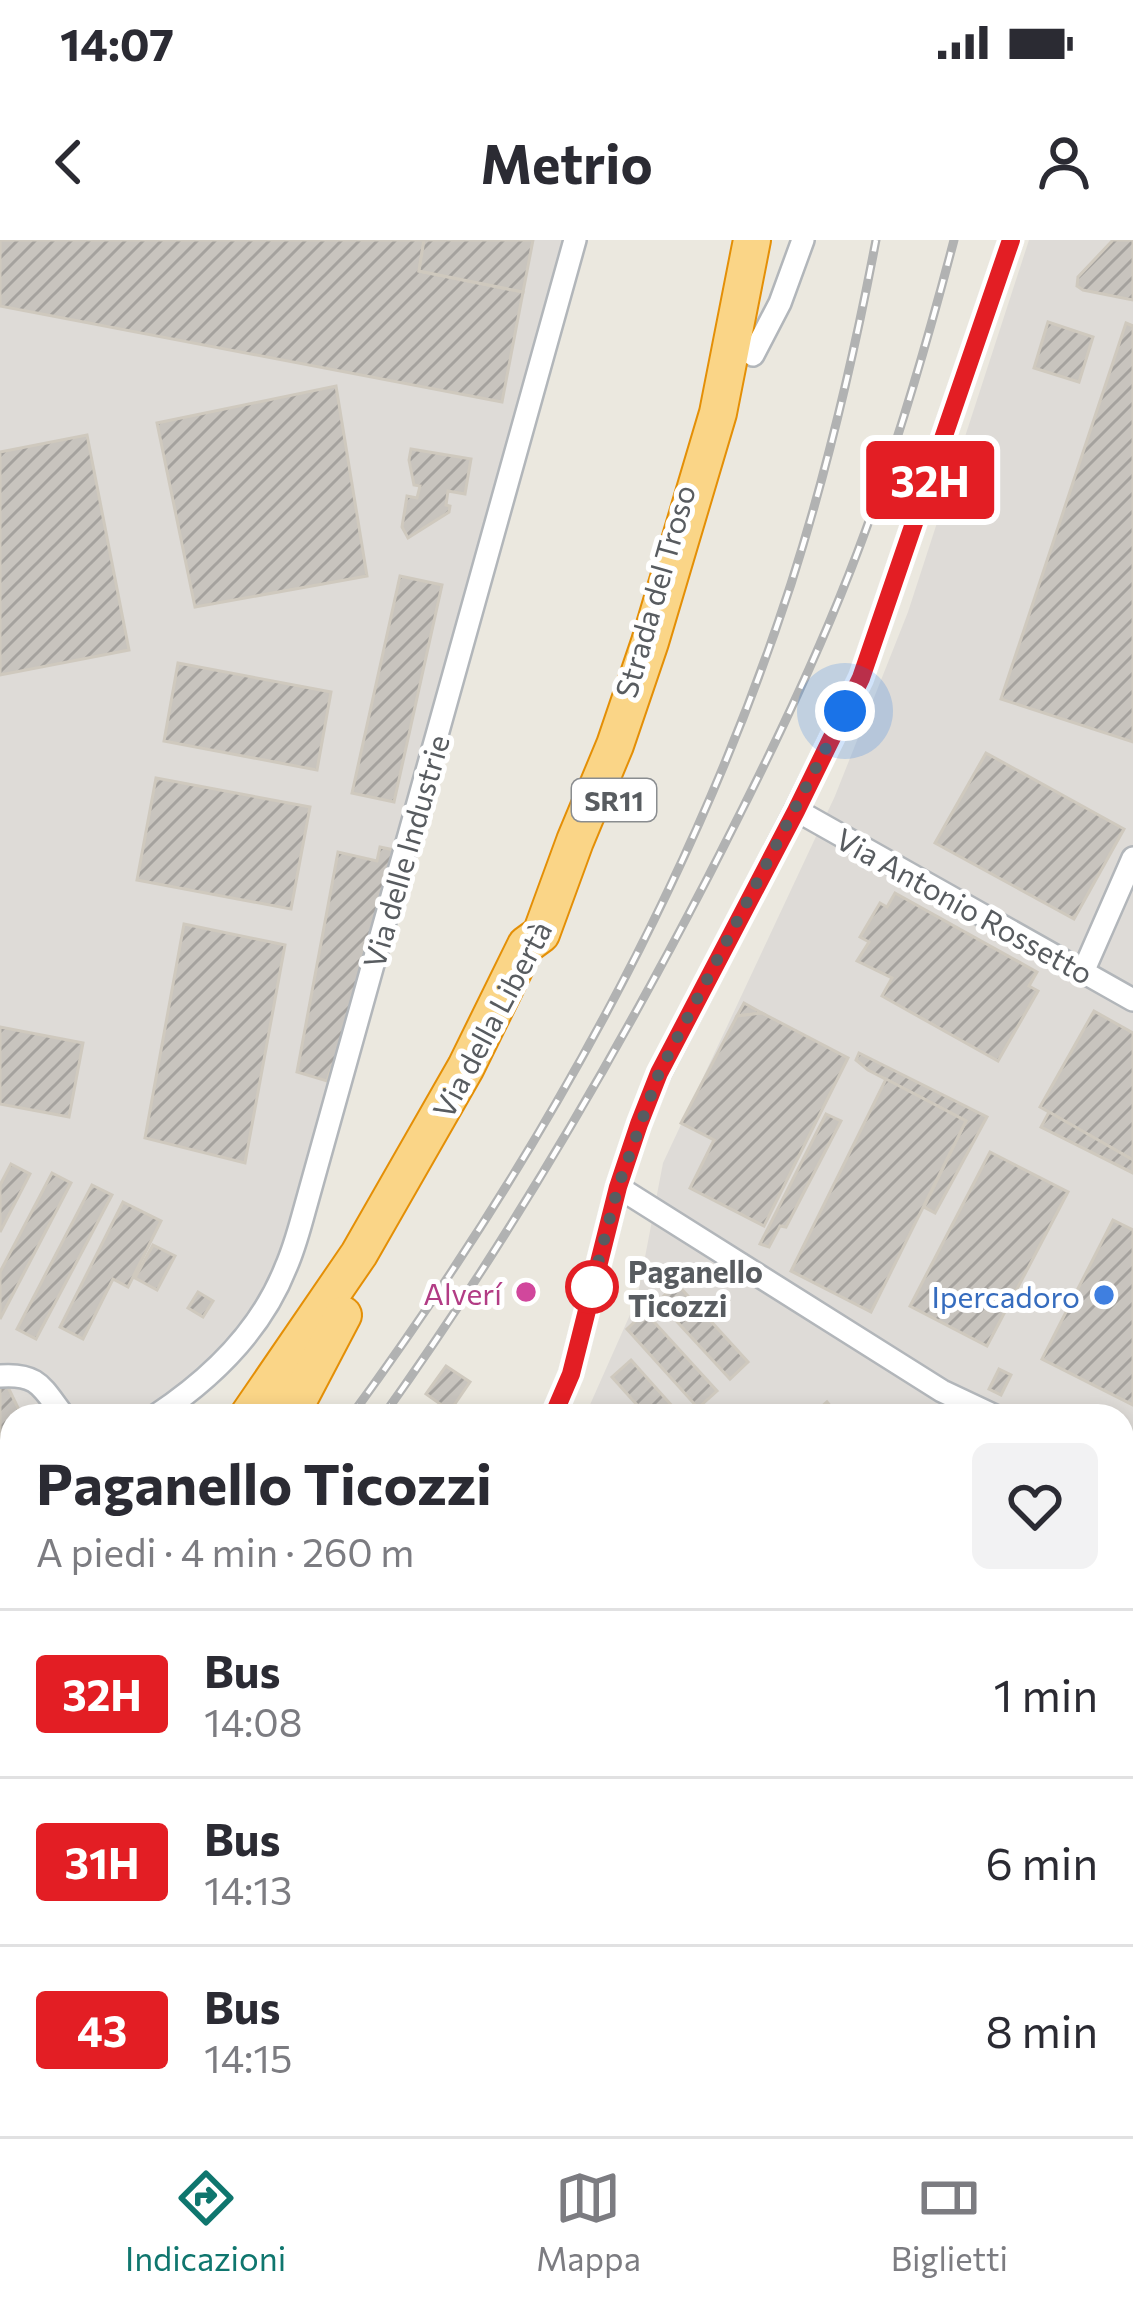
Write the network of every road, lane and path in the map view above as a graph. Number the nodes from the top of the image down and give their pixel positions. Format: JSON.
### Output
{"nodes":[{"id":1,"x":575,"y":240,"type":"edge"},
{"id":2,"x":738,"y":240,"type":"edge"},
{"id":3,"x":752,"y":240,"type":"edge"},
{"id":4,"x":776,"y":240,"type":"edge"},
{"id":5,"x":803,"y":240,"type":"edge"},
{"id":6,"x":1011,"y":240,"type":"edge"},
{"id":7,"x":753,"y":355,"type":"junction"},
{"id":8,"x":796,"y":811,"type":"junction"},
{"id":9,"x":1133,"y":858,"type":"edge"},
{"id":10,"x":541,"y":934,"type":"junction"},
{"id":11,"x":1083,"y":972,"type":"junction"},
{"id":12,"x":1133,"y":1000,"type":"edge"},
{"id":13,"x":618,"y":1187,"type":"junction"},
{"id":14,"x":336,"y":1307,"type":"junction"},
{"id":15,"x":0,"y":1376,"type":"edge"},
{"id":16,"x":287,"y":1391,"type":"edge"},
{"id":17,"x":54,"y":1404,"type":"edge"},
{"id":18,"x":172,"y":1404,"type":"edge"},
{"id":19,"x":235,"y":1404,"type":"edge"},
{"id":20,"x":558,"y":1404,"type":"edge"},
{"id":21,"x":970,"y":1404,"type":"edge"}],
"edges":[{"from":1,"to":18,"type":"street","name":"Via delle Industrie"},
{"from":2,"to":10,"type":"street","name":"Strada del Troso"},
{"from":3,"to":10,"type":"highway","name":"Via della Libertà","number":"SR11"},
{"from":4,"to":7,"type":"highway","name":"Via della Libertà","number":"SR11"},
{"from":5,"to":7,"type":"street"},
{"from":6,"to":8,"type":"street"},
{"from":7,"to":14,"type":"highway","name":"Via della Libertà","number":"SR11"},
{"from":8,"to":11,"type":"street","name":"Via Antonio Rossetto"},
{"from":8,"to":13,"type":"street"},
{"from":9,"to":11,"type":"street"},
{"from":10,"to":14,"type":"highway","name":"Via della Libertà","number":"SR11"},
{"from":11,"to":12,"type":"street","name":"Via Antonio Rossetto"},
{"from":13,"to":20,"type":"street"},
{"from":13,"to":21,"type":"street"},
{"from":14,"to":16,"type":"highway"},
{"from":14,"to":19,"type":"highway"},
{"from":15,"to":17,"type":"street"}]}
